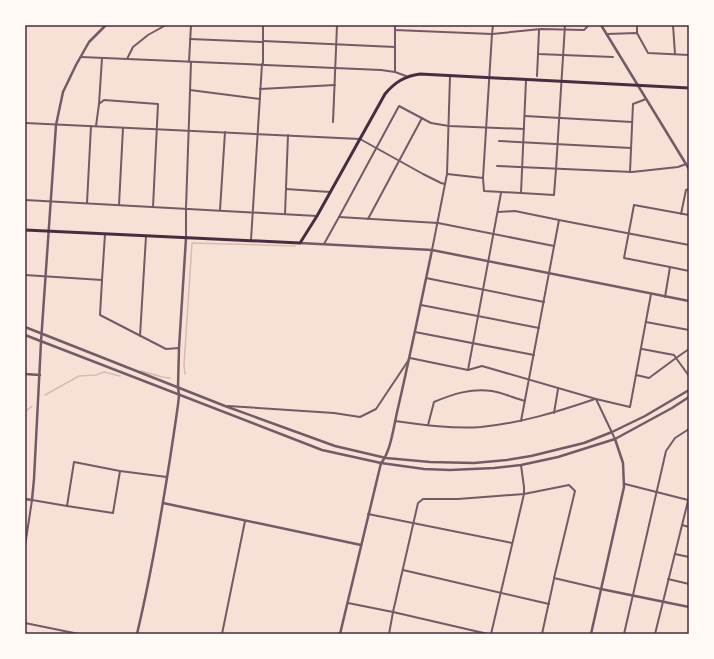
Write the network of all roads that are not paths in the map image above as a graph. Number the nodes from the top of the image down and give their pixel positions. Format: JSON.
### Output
{"nodes":[{"id":1,"x":106,"y":25,"type":"edge"},
{"id":2,"x":166,"y":25,"type":"edge"},
{"id":3,"x":191,"y":25,"type":"edge"},
{"id":4,"x":264,"y":25,"type":"edge"},
{"id":5,"x":337,"y":25,"type":"edge"},
{"id":6,"x":395,"y":25,"type":"edge"},
{"id":7,"x":493,"y":25,"type":"edge"},
{"id":8,"x":565,"y":25,"type":"edge"},
{"id":9,"x":589,"y":25,"type":"edge"},
{"id":10,"x":601,"y":25,"type":"edge"},
{"id":11,"x":637,"y":25,"type":"edge"},
{"id":12,"x":673,"y":25,"type":"edge"},
{"id":13,"x":539,"y":29,"type":"junction"},
{"id":14,"x":395,"y":30,"type":"junction"},
{"id":15,"x":564,"y":30,"type":"junction"},
{"id":16,"x":637,"y":33,"type":"junction"},
{"id":17,"x":492,"y":34,"type":"junction"},
{"id":18,"x":607,"y":34,"type":"junction"},
{"id":19,"x":190,"y":39,"type":"junction"},
{"id":20,"x":263,"y":41,"type":"junction"},
{"id":21,"x":336,"y":44,"type":"junction"},
{"id":22,"x":395,"y":47,"type":"junction"},
{"id":23,"x":538,"y":54,"type":"junction"},
{"id":24,"x":563,"y":54,"type":"junction"},
{"id":25,"x":675,"y":54,"type":"junction"},
{"id":26,"x":689,"y":55,"type":"edge"},
{"id":27,"x":80,"y":57,"type":"junction"},
{"id":28,"x":614,"y":57,"type":"dead end"},
{"id":29,"x":102,"y":58,"type":"junction"},
{"id":30,"x":127,"y":59,"type":"junction"},
{"id":31,"x":190,"y":62,"type":"junction"},
{"id":32,"x":262,"y":64,"type":"junction"},
{"id":33,"x":335,"y":68,"type":"junction"},
{"id":34,"x":395,"y":72,"type":"junction"},
{"id":35,"x":406,"y":76,"type":"junction"},
{"id":36,"x":450,"y":76,"type":"junction"},
{"id":37,"x":537,"y":76,"type":"dead end"},
{"id":38,"x":490,"y":78,"type":"junction"},
{"id":39,"x":526,"y":80,"type":"junction"},
{"id":40,"x":562,"y":82,"type":"junction"},
{"id":41,"x":335,"y":85,"type":"junction"},
{"id":42,"x":640,"y":87,"type":"junction"},
{"id":43,"x":260,"y":88,"type":"junction"},
{"id":44,"x":689,"y":88,"type":"edge"},
{"id":45,"x":190,"y":90,"type":"junction"},
{"id":46,"x":646,"y":98,"type":"junction"},
{"id":47,"x":260,"y":99,"type":"junction"},
{"id":48,"x":99,"y":104,"type":"junction"},
{"id":49,"x":524,"y":116,"type":"junction"},
{"id":50,"x":422,"y":118,"type":"junction"},
{"id":51,"x":560,"y":119,"type":"junction"},
{"id":52,"x":334,"y":122,"type":"dead end"},
{"id":53,"x":632,"y":122,"type":"junction"},
{"id":54,"x":25,"y":123,"type":"edge"},
{"id":55,"x":56,"y":125,"type":"junction"},
{"id":56,"x":91,"y":126,"type":"junction"},
{"id":57,"x":96,"y":126,"type":"junction"},
{"id":58,"x":449,"y":126,"type":"junction"},
{"id":59,"x":123,"y":128,"type":"junction"},
{"id":60,"x":487,"y":128,"type":"junction"},
{"id":61,"x":157,"y":129,"type":"junction"},
{"id":62,"x":524,"y":129,"type":"junction"},
{"id":63,"x":188,"y":130,"type":"junction"},
{"id":64,"x":225,"y":132,"type":"junction"},
{"id":65,"x":258,"y":133,"type":"junction"},
{"id":66,"x":288,"y":135,"type":"junction"},
{"id":67,"x":360,"y":139,"type":"junction"},
{"id":68,"x":499,"y":141,"type":"dead end"},
{"id":69,"x":523,"y":142,"type":"junction"},
{"id":70,"x":558,"y":144,"type":"junction"},
{"id":71,"x":376,"y":148,"type":"junction"},
{"id":72,"x":631,"y":148,"type":"junction"},
{"id":73,"x":689,"y":160,"type":"edge"},
{"id":74,"x":399,"y":161,"type":"junction"},
{"id":75,"x":686,"y":164,"type":"junction"},
{"id":76,"x":497,"y":166,"type":"dead end"},
{"id":77,"x":522,"y":167,"type":"junction"},
{"id":78,"x":556,"y":169,"type":"junction"},
{"id":79,"x":689,"y":169,"type":"edge"},
{"id":80,"x":630,"y":172,"type":"junction"},
{"id":81,"x":447,"y":174,"type":"junction"},
{"id":82,"x":484,"y":178,"type":"junction"},
{"id":83,"x":445,"y":184,"type":"junction"},
{"id":84,"x":286,"y":189,"type":"junction"},
{"id":85,"x":689,"y":189,"type":"edge"},
{"id":86,"x":330,"y":192,"type":"junction"},
{"id":87,"x":501,"y":193,"type":"junction"},
{"id":88,"x":521,"y":193,"type":"junction"},
{"id":89,"x":25,"y":200,"type":"edge"},
{"id":90,"x":51,"y":201,"type":"junction"},
{"id":91,"x":87,"y":203,"type":"junction"},
{"id":92,"x":119,"y":205,"type":"junction"},
{"id":93,"x":153,"y":207,"type":"junction"},
{"id":94,"x":186,"y":208,"type":"junction"},
{"id":95,"x":220,"y":210,"type":"junction"},
{"id":96,"x":252,"y":212,"type":"junction"},
{"id":97,"x":498,"y":212,"type":"junction"},
{"id":98,"x":285,"y":214,"type":"junction"},
{"id":99,"x":681,"y":214,"type":"junction"},
{"id":100,"x":689,"y":215,"type":"edge"},
{"id":101,"x":317,"y":216,"type":"junction"},
{"id":102,"x":339,"y":217,"type":"junction"},
{"id":103,"x":368,"y":219,"type":"junction"},
{"id":104,"x":560,"y":220,"type":"junction"},
{"id":105,"x":438,"y":223,"type":"junction"},
{"id":106,"x":25,"y":230,"type":"edge"},
{"id":107,"x":49,"y":232,"type":"junction"},
{"id":108,"x":629,"y":233,"type":"junction"},
{"id":109,"x":105,"y":234,"type":"junction"},
{"id":110,"x":494,"y":234,"type":"junction"},
{"id":111,"x":146,"y":236,"type":"junction"},
{"id":112,"x":186,"y":238,"type":"junction"},
{"id":113,"x":251,"y":240,"type":"junction"},
{"id":114,"x":300,"y":243,"type":"junction"},
{"id":115,"x":323,"y":245,"type":"junction"},
{"id":116,"x":689,"y":245,"type":"edge"},
{"id":117,"x":554,"y":246,"type":"junction"},
{"id":118,"x":432,"y":250,"type":"junction"},
{"id":119,"x":489,"y":262,"type":"junction"},
{"id":120,"x":670,"y":267,"type":"junction"},
{"id":121,"x":689,"y":271,"type":"edge"},
{"id":122,"x":549,"y":274,"type":"junction"},
{"id":123,"x":25,"y":275,"type":"edge"},
{"id":124,"x":46,"y":276,"type":"junction"},
{"id":125,"x":426,"y":278,"type":"junction"},
{"id":126,"x":102,"y":280,"type":"junction"},
{"id":127,"x":483,"y":289,"type":"junction"},
{"id":128,"x":651,"y":294,"type":"junction"},
{"id":129,"x":665,"y":297,"type":"junction"},
{"id":130,"x":544,"y":302,"type":"junction"},
{"id":131,"x":689,"y":302,"type":"edge"},
{"id":132,"x":421,"y":305,"type":"junction"},
{"id":133,"x":478,"y":316,"type":"junction"},
{"id":134,"x":646,"y":322,"type":"junction"},
{"id":135,"x":25,"y":327,"type":"edge"},
{"id":136,"x":539,"y":328,"type":"junction"},
{"id":137,"x":689,"y":330,"type":"edge"},
{"id":138,"x":415,"y":332,"type":"junction"},
{"id":139,"x":42,"y":333,"type":"junction"},
{"id":140,"x":25,"y":335,"type":"edge"},
{"id":141,"x":140,"y":336,"type":"junction"},
{"id":142,"x":41,"y":342,"type":"junction"},
{"id":143,"x":473,"y":343,"type":"junction"},
{"id":144,"x":179,"y":348,"type":"junction"},
{"id":145,"x":642,"y":349,"type":"junction"},
{"id":146,"x":689,"y":349,"type":"edge"},
{"id":147,"x":534,"y":355,"type":"junction"},
{"id":148,"x":410,"y":358,"type":"junction"},
{"id":149,"x":676,"y":358,"type":"junction"},
{"id":150,"x":468,"y":370,"type":"junction"},
{"id":151,"x":25,"y":374,"type":"edge"},
{"id":152,"x":40,"y":374,"type":"junction"},
{"id":153,"x":636,"y":375,"type":"junction"},
{"id":154,"x":689,"y":376,"type":"edge"},
{"id":155,"x":529,"y":380,"type":"junction"},
{"id":156,"x":178,"y":387,"type":"junction"},
{"id":157,"x":558,"y":388,"type":"junction"},
{"id":158,"x":689,"y":390,"type":"edge"},
{"id":159,"x":179,"y":395,"type":"junction"},
{"id":160,"x":689,"y":397,"type":"edge"},
{"id":161,"x":596,"y":399,"type":"junction"},
{"id":162,"x":525,"y":401,"type":"junction"},
{"id":163,"x":225,"y":406,"type":"junction"},
{"id":164,"x":554,"y":413,"type":"junction"},
{"id":165,"x":395,"y":421,"type":"junction"},
{"id":166,"x":521,"y":421,"type":"junction"},
{"id":167,"x":428,"y":425,"type":"junction"},
{"id":168,"x":689,"y":429,"type":"edge"},
{"id":169,"x":612,"y":432,"type":"junction"},
{"id":170,"x":615,"y":439,"type":"junction"},
{"id":171,"x":386,"y":458,"type":"junction"},
{"id":172,"x":381,"y":463,"type":"junction"},
{"id":173,"x":521,"y":465,"type":"junction"},
{"id":174,"x":120,"y":471,"type":"junction"},
{"id":175,"x":167,"y":477,"type":"junction"},
{"id":176,"x":625,"y":484,"type":"junction"},
{"id":177,"x":656,"y":492,"type":"junction"},
{"id":178,"x":524,"y":494,"type":"junction"},
{"id":179,"x":689,"y":496,"type":"edge"},
{"id":180,"x":25,"y":499,"type":"edge"},
{"id":181,"x":32,"y":500,"type":"junction"},
{"id":182,"x":688,"y":500,"type":"edge"},
{"id":183,"x":163,"y":503,"type":"junction"},
{"id":184,"x":67,"y":506,"type":"junction"},
{"id":185,"x":368,"y":514,"type":"junction"},
{"id":186,"x":245,"y":521,"type":"junction"},
{"id":187,"x":413,"y":523,"type":"junction"},
{"id":188,"x":682,"y":525,"type":"junction"},
{"id":189,"x":689,"y":527,"type":"edge"},
{"id":190,"x":512,"y":543,"type":"junction"},
{"id":191,"x":361,"y":545,"type":"junction"},
{"id":192,"x":25,"y":546,"type":"edge"},
{"id":193,"x":675,"y":554,"type":"junction"},
{"id":194,"x":689,"y":557,"type":"edge"},
{"id":195,"x":403,"y":570,"type":"junction"},
{"id":196,"x":554,"y":578,"type":"junction"},
{"id":197,"x":668,"y":579,"type":"junction"},
{"id":198,"x":689,"y":584,"type":"edge"},
{"id":199,"x":601,"y":589,"type":"junction"},
{"id":200,"x":500,"y":593,"type":"junction"},
{"id":201,"x":633,"y":596,"type":"junction"},
{"id":202,"x":663,"y":601,"type":"junction"},
{"id":203,"x":348,"y":603,"type":"junction"},
{"id":204,"x":549,"y":604,"type":"junction"},
{"id":205,"x":689,"y":607,"type":"edge"},
{"id":206,"x":393,"y":612,"type":"junction"},
{"id":207,"x":25,"y":623,"type":"edge"},
{"id":208,"x":79,"y":634,"type":"edge"},
{"id":209,"x":137,"y":634,"type":"edge"},
{"id":210,"x":222,"y":634,"type":"edge"},
{"id":211,"x":340,"y":634,"type":"edge"},
{"id":212,"x":389,"y":634,"type":"edge"},
{"id":213,"x":489,"y":634,"type":"edge"},
{"id":214,"x":542,"y":634,"type":"edge"},
{"id":215,"x":591,"y":634,"type":"edge"},
{"id":216,"x":624,"y":634,"type":"edge"},
{"id":217,"x":656,"y":634,"type":"edge"}],
"edges":[{"from":1,"to":27,"type":"street"},
{"from":2,"to":30,"type":"street"},
{"from":3,"to":19,"type":"street"},
{"from":4,"to":20,"type":"street"},
{"from":5,"to":21,"type":"street"},
{"from":6,"to":14,"type":"street"},
{"from":7,"to":17,"type":"street"},
{"from":8,"to":15,"type":"street"},
{"from":9,"to":15,"type":"street"},
{"from":10,"to":18,"type":"street"},
{"from":11,"to":16,"type":"street"},
{"from":12,"to":25,"type":"street"},
{"from":13,"to":15,"type":"street"},
{"from":13,"to":17,"type":"street"},
{"from":13,"to":23,"type":"street"},
{"from":14,"to":17,"type":"street"},
{"from":14,"to":22,"type":"street"},
{"from":15,"to":24,"type":"street"},
{"from":16,"to":18,"type":"street"},
{"from":16,"to":25,"type":"street"},
{"from":17,"to":38,"type":"street"},
{"from":18,"to":42,"type":"street"},
{"from":19,"to":20,"type":"street"},
{"from":19,"to":31,"type":"street"},
{"from":20,"to":21,"type":"street"},
{"from":20,"to":32,"type":"street"},
{"from":21,"to":22,"type":"street"},
{"from":21,"to":33,"type":"street"},
{"from":22,"to":34,"type":"street"},
{"from":23,"to":24,"type":"street"},
{"from":23,"to":37,"type":"street"},
{"from":24,"to":28,"type":"street"},
{"from":24,"to":40,"type":"street"},
{"from":25,"to":26,"type":"street"},
{"from":27,"to":29,"type":"street"},
{"from":27,"to":55,"type":"street"},
{"from":29,"to":30,"type":"street"},
{"from":29,"to":48,"type":"street"},
{"from":30,"to":31,"type":"street"},
{"from":31,"to":32,"type":"street"},
{"from":31,"to":45,"type":"street"},
{"from":32,"to":33,"type":"street"},
{"from":32,"to":43,"type":"street"},
{"from":33,"to":34,"type":"street"},
{"from":33,"to":41,"type":"street"},
{"from":34,"to":35,"type":"street"},
{"from":35,"to":36,"type":"main road"},
{"from":35,"to":67,"type":"main road"},
{"from":36,"to":38,"type":"main road"},
{"from":36,"to":58,"type":"street"},
{"from":38,"to":39,"type":"main road"},
{"from":38,"to":60,"type":"street"},
{"from":39,"to":40,"type":"main road"},
{"from":39,"to":49,"type":"street"},
{"from":40,"to":42,"type":"main road"},
{"from":40,"to":51,"type":"street"},
{"from":41,"to":43,"type":"street"},
{"from":41,"to":52,"type":"street"},
{"from":42,"to":44,"type":"main road"},
{"from":42,"to":46,"type":"street"},
{"from":43,"to":47,"type":"street"},
{"from":45,"to":47,"type":"street"},
{"from":45,"to":63,"type":"street"},
{"from":46,"to":53,"type":"street"},
{"from":46,"to":75,"type":"street"},
{"from":47,"to":65,"type":"street"},
{"from":48,"to":57,"type":"street"},
{"from":48,"to":61,"type":"street"},
{"from":49,"to":51,"type":"street"},
{"from":49,"to":62,"type":"street"},
{"from":50,"to":58,"type":"street"},
{"from":50,"to":71,"type":"street"},
{"from":50,"to":74,"type":"street"},
{"from":51,"to":53,"type":"street"},
{"from":51,"to":70,"type":"street"},
{"from":53,"to":72,"type":"street"},
{"from":54,"to":55,"type":"street"},
{"from":55,"to":56,"type":"street"},
{"from":55,"to":90,"type":"street"},
{"from":56,"to":57,"type":"street"},
{"from":56,"to":91,"type":"street"},
{"from":57,"to":59,"type":"street"},
{"from":58,"to":60,"type":"street"},
{"from":58,"to":81,"type":"street"},
{"from":59,"to":61,"type":"street"},
{"from":59,"to":92,"type":"street"},
{"from":60,"to":62,"type":"street"},
{"from":60,"to":82,"type":"street"},
{"from":61,"to":63,"type":"street"},
{"from":61,"to":93,"type":"street"},
{"from":62,"to":69,"type":"street"},
{"from":63,"to":64,"type":"street"},
{"from":63,"to":94,"type":"street"},
{"from":64,"to":65,"type":"street"},
{"from":64,"to":95,"type":"street"},
{"from":65,"to":66,"type":"street"},
{"from":65,"to":96,"type":"street"},
{"from":66,"to":67,"type":"street"},
{"from":66,"to":84,"type":"street"},
{"from":67,"to":71,"type":"street"},
{"from":67,"to":86,"type":"main road"},
{"from":68,"to":69,"type":"street"},
{"from":69,"to":70,"type":"street"},
{"from":69,"to":77,"type":"street"},
{"from":70,"to":72,"type":"street"},
{"from":70,"to":78,"type":"street"},
{"from":71,"to":74,"type":"street"},
{"from":71,"to":102,"type":"street"},
{"from":72,"to":80,"type":"street"},
{"from":73,"to":75,"type":"street"},
{"from":74,"to":83,"type":"street"},
{"from":74,"to":103,"type":"street"},
{"from":75,"to":79,"type":"street"},
{"from":75,"to":80,"type":"street"},
{"from":76,"to":77,"type":"street"},
{"from":77,"to":78,"type":"street"},
{"from":77,"to":88,"type":"street"},
{"from":78,"to":80,"type":"street"},
{"from":78,"to":88,"type":"street"},
{"from":81,"to":82,"type":"street"},
{"from":81,"to":83,"type":"street"},
{"from":82,"to":87,"type":"street"},
{"from":83,"to":105,"type":"street"},
{"from":84,"to":86,"type":"street"},
{"from":84,"to":98,"type":"street"},
{"from":85,"to":99,"type":"street"},
{"from":86,"to":101,"type":"main road"},
{"from":87,"to":88,"type":"street"},
{"from":87,"to":97,"type":"street"},
{"from":89,"to":90,"type":"street"},
{"from":90,"to":91,"type":"street"},
{"from":90,"to":107,"type":"street"},
{"from":91,"to":92,"type":"street"},
{"from":92,"to":93,"type":"street"},
{"from":93,"to":94,"type":"street"},
{"from":94,"to":95,"type":"street"},
{"from":94,"to":112,"type":"street"},
{"from":95,"to":96,"type":"street"},
{"from":96,"to":98,"type":"street"},
{"from":96,"to":113,"type":"street"},
{"from":97,"to":104,"type":"street"},
{"from":97,"to":110,"type":"street"},
{"from":98,"to":101,"type":"street"},
{"from":99,"to":100,"type":"street"},
{"from":99,"to":108,"type":"street"},
{"from":101,"to":114,"type":"main road"},
{"from":102,"to":103,"type":"street"},
{"from":102,"to":115,"type":"street"},
{"from":103,"to":105,"type":"street"},
{"from":104,"to":108,"type":"street"},
{"from":104,"to":117,"type":"street"},
{"from":105,"to":110,"type":"street"},
{"from":105,"to":118,"type":"street"},
{"from":106,"to":107,"type":"main road"},
{"from":107,"to":109,"type":"main road"},
{"from":107,"to":124,"type":"street"},
{"from":108,"to":116,"type":"street"},
{"from":108,"to":120,"type":"street"},
{"from":109,"to":111,"type":"main road"},
{"from":109,"to":126,"type":"street"},
{"from":110,"to":117,"type":"street"},
{"from":110,"to":119,"type":"street"},
{"from":111,"to":112,"type":"main road"},
{"from":111,"to":141,"type":"street"},
{"from":112,"to":113,"type":"main road"},
{"from":112,"to":144,"type":"street"},
{"from":113,"to":114,"type":"main road"},
{"from":114,"to":115,"type":"street"},
{"from":115,"to":118,"type":"street"},
{"from":117,"to":122,"type":"street"},
{"from":118,"to":119,"type":"street"},
{"from":118,"to":125,"type":"street"},
{"from":119,"to":122,"type":"street"},
{"from":119,"to":127,"type":"street"},
{"from":120,"to":121,"type":"street"},
{"from":120,"to":129,"type":"street"},
{"from":122,"to":128,"type":"street"},
{"from":122,"to":130,"type":"street"},
{"from":123,"to":124,"type":"street"},
{"from":124,"to":126,"type":"street"},
{"from":124,"to":139,"type":"street"},
{"from":125,"to":127,"type":"street"},
{"from":125,"to":132,"type":"street"},
{"from":126,"to":141,"type":"street"},
{"from":127,"to":130,"type":"street"},
{"from":127,"to":133,"type":"street"},
{"from":128,"to":129,"type":"street"},
{"from":128,"to":134,"type":"street"},
{"from":129,"to":131,"type":"street"},
{"from":130,"to":136,"type":"street"},
{"from":132,"to":133,"type":"street"},
{"from":132,"to":138,"type":"street"},
{"from":133,"to":136,"type":"street"},
{"from":133,"to":143,"type":"street"},
{"from":134,"to":137,"type":"street"},
{"from":134,"to":145,"type":"street"},
{"from":135,"to":139,"type":"street"},
{"from":136,"to":147,"type":"street"},
{"from":138,"to":143,"type":"street"},
{"from":138,"to":148,"type":"street"},
{"from":139,"to":142,"type":"street"},
{"from":139,"to":156,"type":"street"},
{"from":140,"to":142,"type":"street"},
{"from":141,"to":144,"type":"street"},
{"from":142,"to":152,"type":"street"},
{"from":142,"to":159,"type":"street"},
{"from":143,"to":147,"type":"street"},
{"from":143,"to":150,"type":"street"},
{"from":144,"to":156,"type":"street"},
{"from":145,"to":149,"type":"street"},
{"from":145,"to":153,"type":"street"},
{"from":146,"to":149,"type":"street"},
{"from":147,"to":155,"type":"street"},
{"from":148,"to":150,"type":"street"},
{"from":148,"to":163,"type":"street"},
{"from":148,"to":165,"type":"street"},
{"from":149,"to":153,"type":"street"},
{"from":149,"to":154,"type":"street"},
{"from":150,"to":155,"type":"street"},
{"from":151,"to":152,"type":"street"},
{"from":152,"to":181,"type":"street"},
{"from":153,"to":161,"type":"street"},
{"from":155,"to":157,"type":"street"},
{"from":155,"to":162,"type":"street"},
{"from":156,"to":159,"type":"street"},
{"from":156,"to":163,"type":"street"},
{"from":157,"to":161,"type":"street"},
{"from":157,"to":164,"type":"street"},
{"from":158,"to":169,"type":"street"},
{"from":159,"to":172,"type":"street"},
{"from":159,"to":175,"type":"street"},
{"from":160,"to":170,"type":"street"},
{"from":161,"to":164,"type":"street"},
{"from":161,"to":169,"type":"street"},
{"from":162,"to":166,"type":"street"},
{"from":162,"to":167,"type":"street"},
{"from":163,"to":171,"type":"street"},
{"from":164,"to":166,"type":"street"},
{"from":165,"to":167,"type":"street"},
{"from":165,"to":171,"type":"street"},
{"from":166,"to":167,"type":"street"},
{"from":168,"to":177,"type":"street"},
{"from":169,"to":170,"type":"street"},
{"from":169,"to":171,"type":"street"},
{"from":170,"to":173,"type":"street"},
{"from":170,"to":176,"type":"street"},
{"from":171,"to":172,"type":"street"},
{"from":172,"to":173,"type":"street"},
{"from":172,"to":185,"type":"street"},
{"from":173,"to":178,"type":"street"},
{"from":174,"to":175,"type":"street"},
{"from":174,"to":184,"type":"street"},
{"from":174,"to":184,"type":"street"},
{"from":175,"to":183,"type":"street"},
{"from":176,"to":177,"type":"street"},
{"from":176,"to":199,"type":"street"},
{"from":177,"to":182,"type":"street"},
{"from":177,"to":201,"type":"street"},
{"from":178,"to":187,"type":"street"},
{"from":178,"to":190,"type":"street"},
{"from":178,"to":196,"type":"street"},
{"from":179,"to":182,"type":"street"},
{"from":180,"to":181,"type":"street"},
{"from":181,"to":184,"type":"street"},
{"from":181,"to":192,"type":"street"},
{"from":182,"to":188,"type":"street"},
{"from":183,"to":186,"type":"street"},
{"from":183,"to":209,"type":"street"},
{"from":185,"to":187,"type":"street"},
{"from":185,"to":191,"type":"street"},
{"from":186,"to":191,"type":"street"},
{"from":186,"to":210,"type":"street"},
{"from":187,"to":190,"type":"street"},
{"from":187,"to":195,"type":"street"},
{"from":188,"to":189,"type":"street"},
{"from":188,"to":193,"type":"street"},
{"from":190,"to":200,"type":"street"},
{"from":191,"to":203,"type":"street"},
{"from":193,"to":194,"type":"street"},
{"from":193,"to":197,"type":"street"},
{"from":195,"to":200,"type":"street"},
{"from":195,"to":206,"type":"street"},
{"from":196,"to":199,"type":"street"},
{"from":196,"to":204,"type":"street"},
{"from":197,"to":198,"type":"street"},
{"from":197,"to":202,"type":"street"},
{"from":199,"to":201,"type":"street"},
{"from":199,"to":215,"type":"street"},
{"from":200,"to":204,"type":"street"},
{"from":200,"to":213,"type":"street"},
{"from":201,"to":202,"type":"street"},
{"from":201,"to":216,"type":"street"},
{"from":202,"to":205,"type":"street"},
{"from":202,"to":217,"type":"street"},
{"from":203,"to":206,"type":"street"},
{"from":203,"to":211,"type":"street"},
{"from":204,"to":214,"type":"street"},
{"from":206,"to":212,"type":"street"},
{"from":206,"to":213,"type":"street"},
{"from":207,"to":208,"type":"street"}]}
